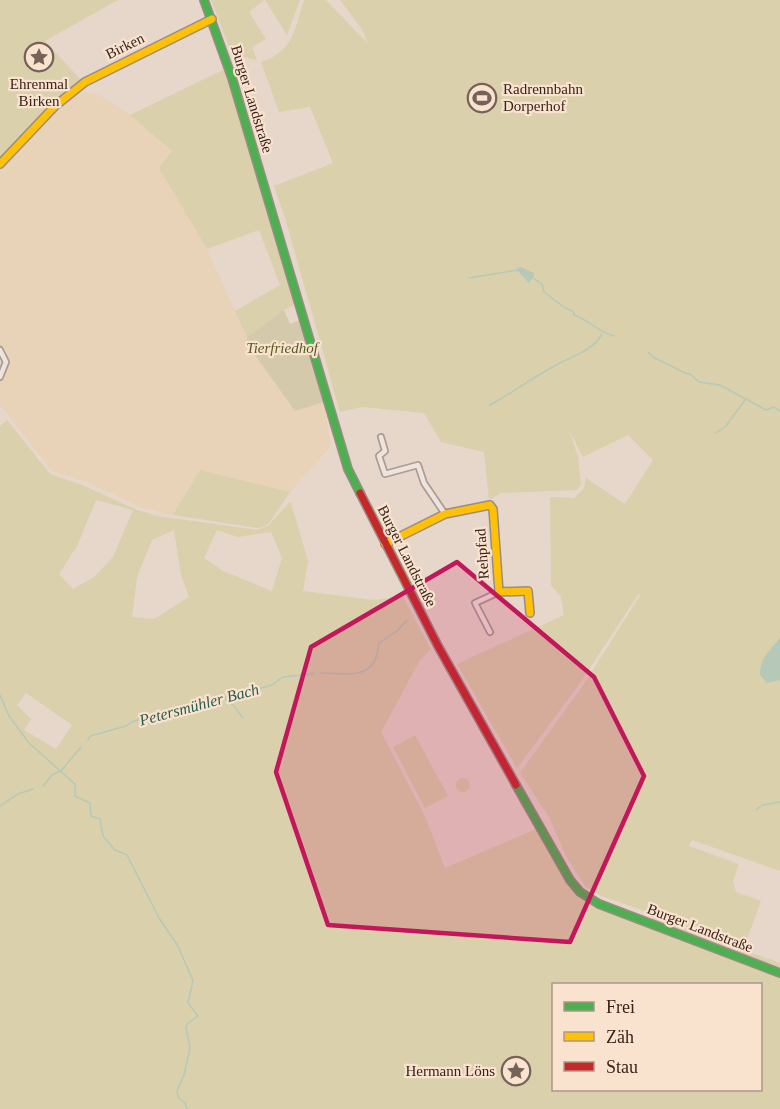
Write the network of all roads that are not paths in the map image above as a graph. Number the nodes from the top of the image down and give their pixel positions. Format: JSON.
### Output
{"nodes":[{"id":1,"x":204,"y":0,"type":"edge"},
{"id":2,"x":212,"y":19,"type":"junction"},
{"id":3,"x":0,"y":164,"type":"edge"},
{"id":4,"x":0,"y":350,"type":"edge"},
{"id":5,"x":0,"y":377,"type":"edge"},
{"id":6,"x":381,"y":437,"type":"dead end"},
{"id":7,"x":445,"y":514,"type":"junction"},
{"id":8,"x":385,"y":544,"type":"junction"},
{"id":9,"x":499,"y":592,"type":"junction"},
{"id":10,"x":530,"y":613,"type":"dead end"},
{"id":11,"x":489,"y":632,"type":"dead end"},
{"id":12,"x":780,"y":973,"type":"edge"}],
"edges":[{"from":1,"to":2,"type":"main road","name":"Burger Landstraße"},
{"from":2,"to":3,"type":"main road","name":"Birken"},
{"from":2,"to":8,"type":"main road","name":"Burger Landstraße"},
{"from":4,"to":5,"type":"street"},
{"from":6,"to":7,"type":"street"},
{"from":7,"to":8,"type":"main road","name":"Rehpfad"},
{"from":7,"to":9,"type":"main road","name":"Rehpfad"},
{"from":8,"to":12,"type":"main road","name":"Burger Landstraße"},
{"from":9,"to":10,"type":"main road","name":"Rehpfad"},
{"from":9,"to":11,"type":"street"}]}
